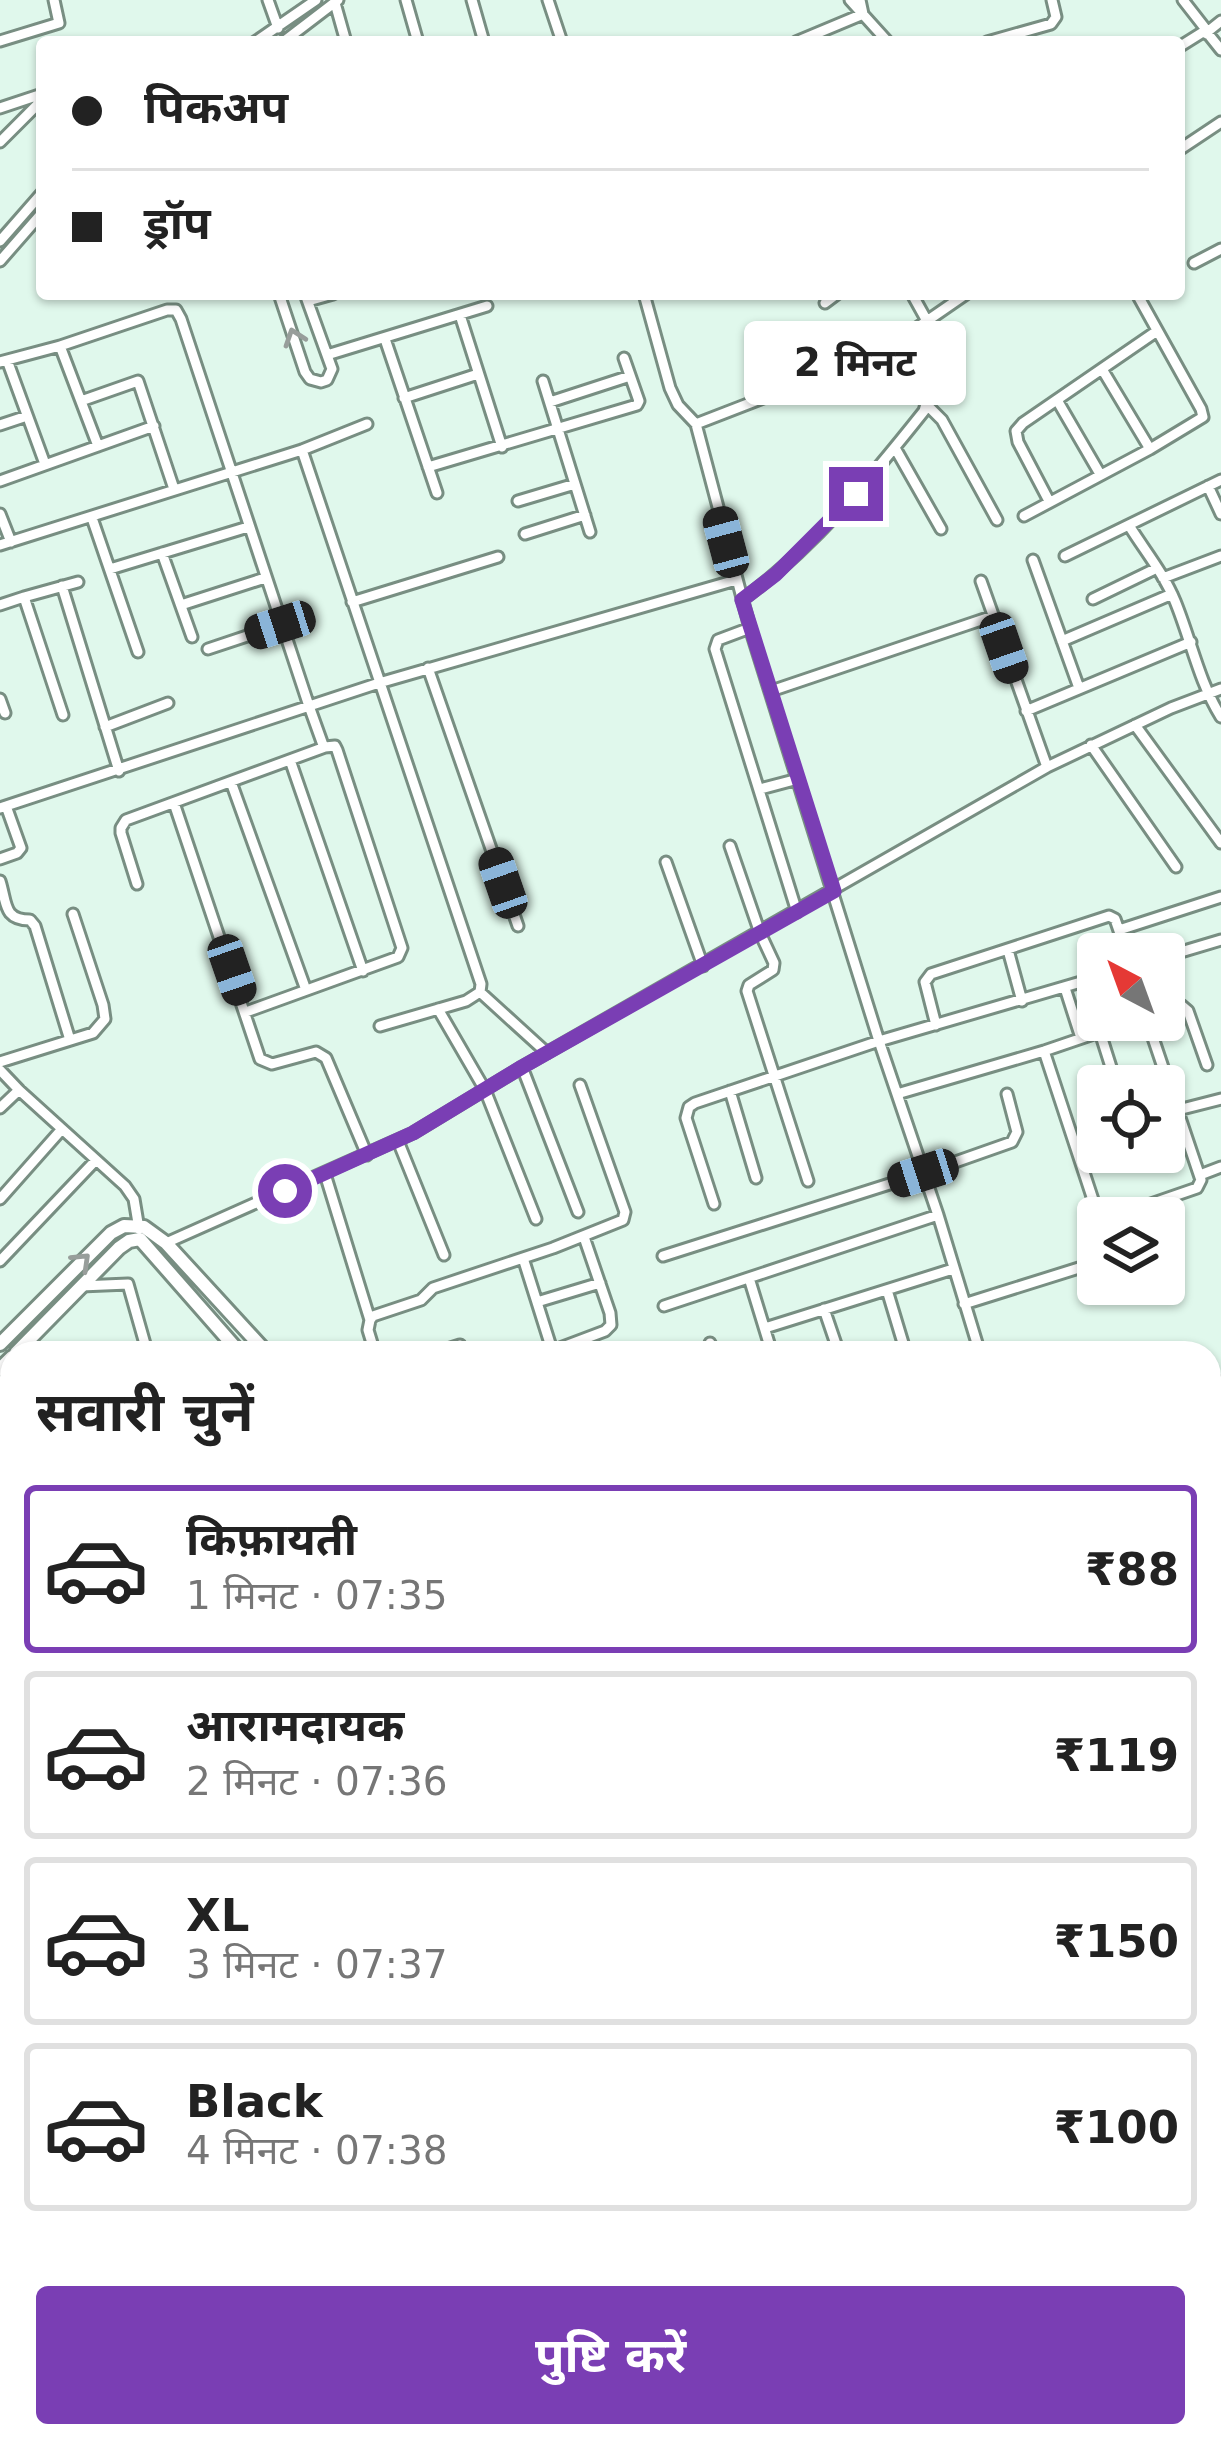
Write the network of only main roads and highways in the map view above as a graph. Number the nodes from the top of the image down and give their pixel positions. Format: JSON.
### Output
{"nodes":[{"id":1,"x":139,"y":1233,"type":"junction"},
{"id":2,"x":2,"y":1338,"type":"edge"},
{"id":3,"x":28,"y":1341,"type":"edge"},
{"id":4,"x":230,"y":1341,"type":"edge"},
{"id":5,"x":256,"y":1341,"type":"edge"}],
"edges":[{"from":2,"to":1,"type":"main road","one_way":true},
{"from":1,"to":3,"type":"main road"},
{"from":1,"to":4,"type":"main road"},
{"from":1,"to":5,"type":"main road"}]}
